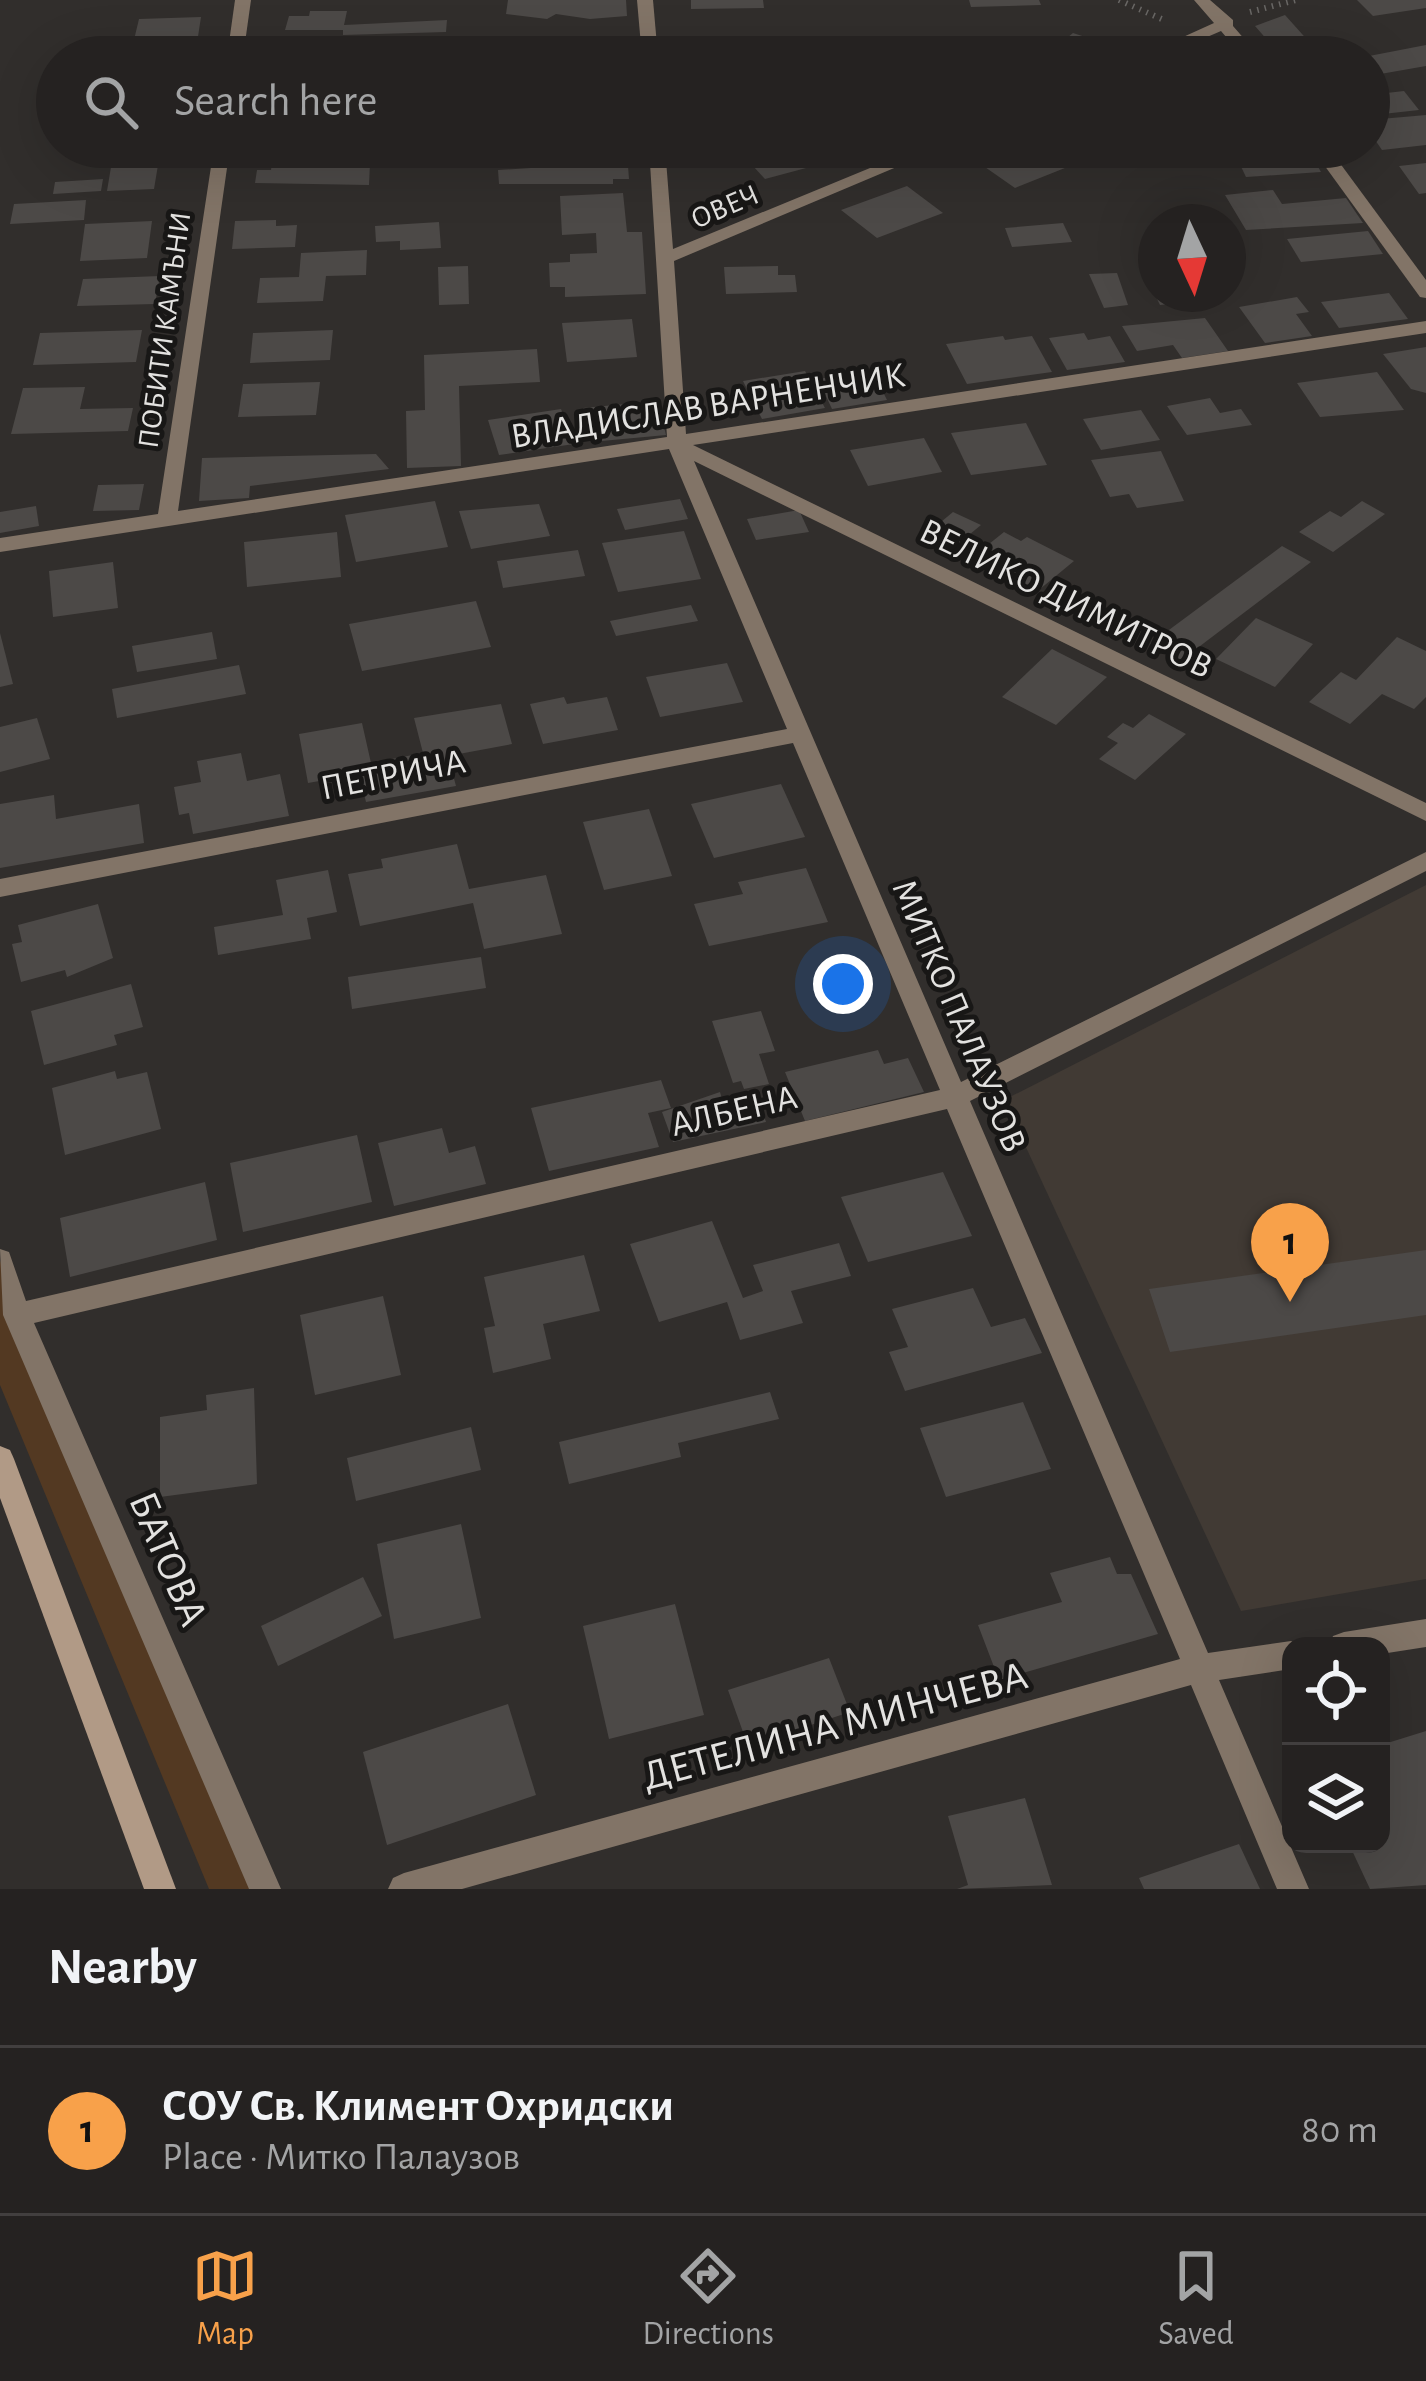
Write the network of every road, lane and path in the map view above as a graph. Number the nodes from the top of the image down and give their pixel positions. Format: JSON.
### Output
{"nodes":[{"id":1,"x":243,"y":0,"type":"edge"},
{"id":2,"x":645,"y":0,"type":"edge"},
{"id":3,"x":1202,"y":0,"type":"edge"},
{"id":4,"x":1296,"y":0,"type":"edge"},
{"id":5,"x":1227,"y":22,"type":"junction"},
{"id":6,"x":238,"y":36,"type":"edge"},
{"id":7,"x":648,"y":36,"type":"edge"},
{"id":8,"x":1195,"y":36,"type":"edge"},
{"id":9,"x":1237,"y":36,"type":"edge"},
{"id":10,"x":219,"y":168,"type":"edge"},
{"id":11,"x":659,"y":168,"type":"edge"},
{"id":12,"x":885,"y":168,"type":"edge"},
{"id":13,"x":1334,"y":168,"type":"edge"},
{"id":14,"x":666,"y":258,"type":"junction"},
{"id":15,"x":1426,"y":293,"type":"edge"},
{"id":16,"x":1426,"y":327,"type":"edge"},
{"id":17,"x":677,"y":445,"type":"junction"},
{"id":18,"x":167,"y":521,"type":"junction"},
{"id":19,"x":0,"y":545,"type":"edge"},
{"id":20,"x":800,"y":734,"type":"junction"},
{"id":21,"x":1426,"y":813,"type":"edge"},
{"id":22,"x":1426,"y":861,"type":"edge"},
{"id":23,"x":0,"y":888,"type":"edge"},
{"id":24,"x":954,"y":1096,"type":"junction"},
{"id":25,"x":0,"y":1260,"type":"edge"},
{"id":26,"x":17,"y":1315,"type":"junction"},
{"id":27,"x":0,"y":1459,"type":"edge"},
{"id":28,"x":1426,"y":1633,"type":"edge"},
{"id":29,"x":1390,"y":1639,"type":"edge"},
{"id":30,"x":1282,"y":1656,"type":"edge"},
{"id":31,"x":1197,"y":1669,"type":"junction"},
{"id":32,"x":160,"y":1889,"type":"edge"},
{"id":33,"x":265,"y":1889,"type":"edge"},
{"id":34,"x":404,"y":1889,"type":"edge"},
{"id":35,"x":1293,"y":1889,"type":"edge"}],
"edges":[{"from":1,"to":6,"type":"street"},
{"from":2,"to":7,"type":"street"},
{"from":3,"to":5,"type":"street"},
{"from":4,"to":5,"type":"path"},
{"from":5,"to":8,"type":"street"},
{"from":5,"to":9,"type":"street"},
{"from":10,"to":18,"type":"street","name":"ПОБИТИ КАМЪНИ"},
{"from":11,"to":14,"type":"street","name":"МИТКО ПАЛАУЗОВ"},
{"from":12,"to":14,"type":"street","name":"ОВЕЧ"},
{"from":13,"to":15,"type":"street"},
{"from":14,"to":17,"type":"street","name":"МИТКО ПАЛАУЗОВ"},
{"from":16,"to":17,"type":"street","name":"ВЛАДИСЛАВ ВАРНЕНЧИК"},
{"from":17,"to":18,"type":"street","name":"ВЛАДИСЛАВ ВАРНЕНЧИК"},
{"from":17,"to":20,"type":"street","name":"МИТКО ПАЛАУЗОВ"},
{"from":17,"to":21,"type":"street","name":"ВЕЛИКО ДИМИТРОВ"},
{"from":18,"to":19,"type":"street","name":"ВЛАДИСЛАВ ВАРНЕНЧИК"},
{"from":20,"to":23,"type":"street","name":"ПЕТРИЧА"},
{"from":20,"to":24,"type":"street","name":"МИТКО ПАЛАУЗОВ"},
{"from":22,"to":24,"type":"street","name":"АЛБЕНА"},
{"from":24,"to":26,"type":"street","name":"АЛБЕНА"},
{"from":24,"to":31,"type":"street","name":"МИТКО ПАЛАУЗОВ"},
{"from":25,"to":26,"type":"street","name":"БАТОВА"},
{"from":26,"to":33,"type":"street","name":"БАТОВА"},
{"from":27,"to":32,"type":"main road"},
{"from":28,"to":29,"type":"street"},
{"from":30,"to":31,"type":"street","name":"ДЕТЕЛИНА МИНЧЕВА"},
{"from":31,"to":34,"type":"street","name":"ДЕТЕЛИНА МИНЧЕВА"},
{"from":31,"to":35,"type":"street","name":"МИТКО ПАЛАУЗОВ"}]}
